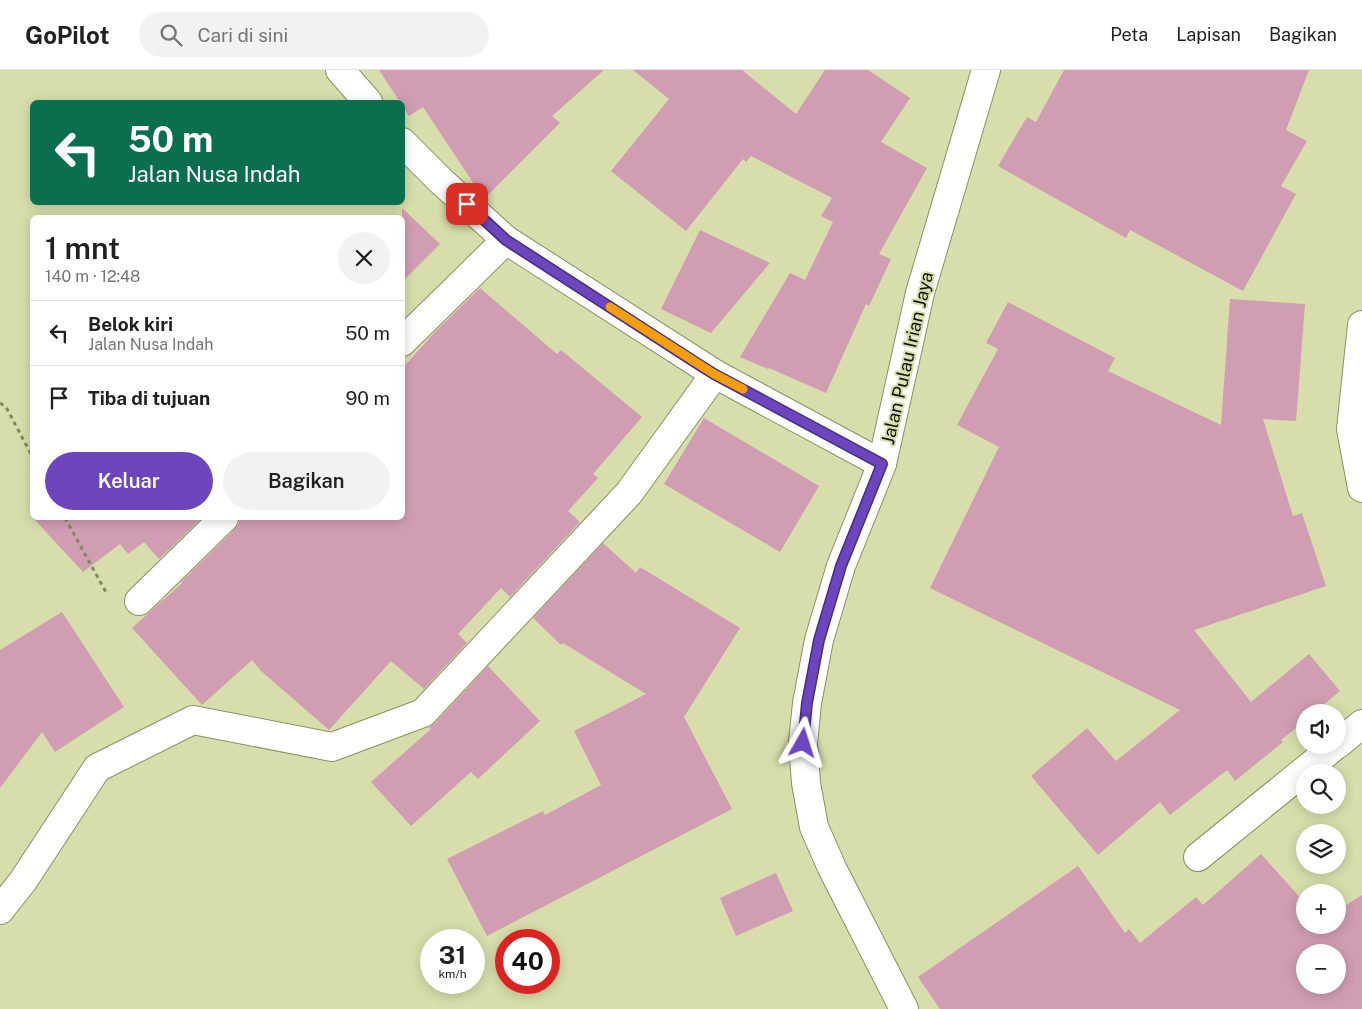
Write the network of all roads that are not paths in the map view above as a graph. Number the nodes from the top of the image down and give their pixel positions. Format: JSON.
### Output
{"nodes":[{"id":1,"x":340,"y":70,"type":"edge"},
{"id":2,"x":986,"y":70,"type":"edge"},
{"id":3,"x":366,"y":100,"type":"edge"},
{"id":4,"x":405,"y":145,"type":"edge"},
{"id":5,"x":506,"y":240,"type":"junction"},
{"id":6,"x":1362,"y":325,"type":"edge"},
{"id":7,"x":405,"y":339,"type":"edge"},
{"id":8,"x":714,"y":374,"type":"junction"},
{"id":9,"x":882,"y":464,"type":"junction"},
{"id":10,"x":1362,"y":488,"type":"edge"},
{"id":11,"x":222,"y":520,"type":"edge"},
{"id":12,"x":139,"y":601,"type":"road end"},
{"id":13,"x":1362,"y":724,"type":"edge"},
{"id":14,"x":1346,"y":737,"type":"edge"},
{"id":15,"x":1325,"y":754,"type":"edge"},
{"id":16,"x":1198,"y":856,"type":"dead end"},
{"id":17,"x":0,"y":910,"type":"edge"},
{"id":18,"x":904,"y":1009,"type":"edge"}],
"edges":[{"from":1,"to":3,"type":"street"},
{"from":2,"to":9,"type":"street","name":"Jalan Pulau Irian Jaya"},
{"from":4,"to":5,"type":"street"},
{"from":5,"to":7,"type":"street"},
{"from":5,"to":8,"type":"street"},
{"from":6,"to":10,"type":"street"},
{"from":8,"to":9,"type":"street"},
{"from":8,"to":17,"type":"street"},
{"from":9,"to":18,"type":"street","name":"Jalan Pulau Irian Jaya"},
{"from":11,"to":12,"type":"street"},
{"from":13,"to":14,"type":"street"},
{"from":15,"to":16,"type":"street"}]}
